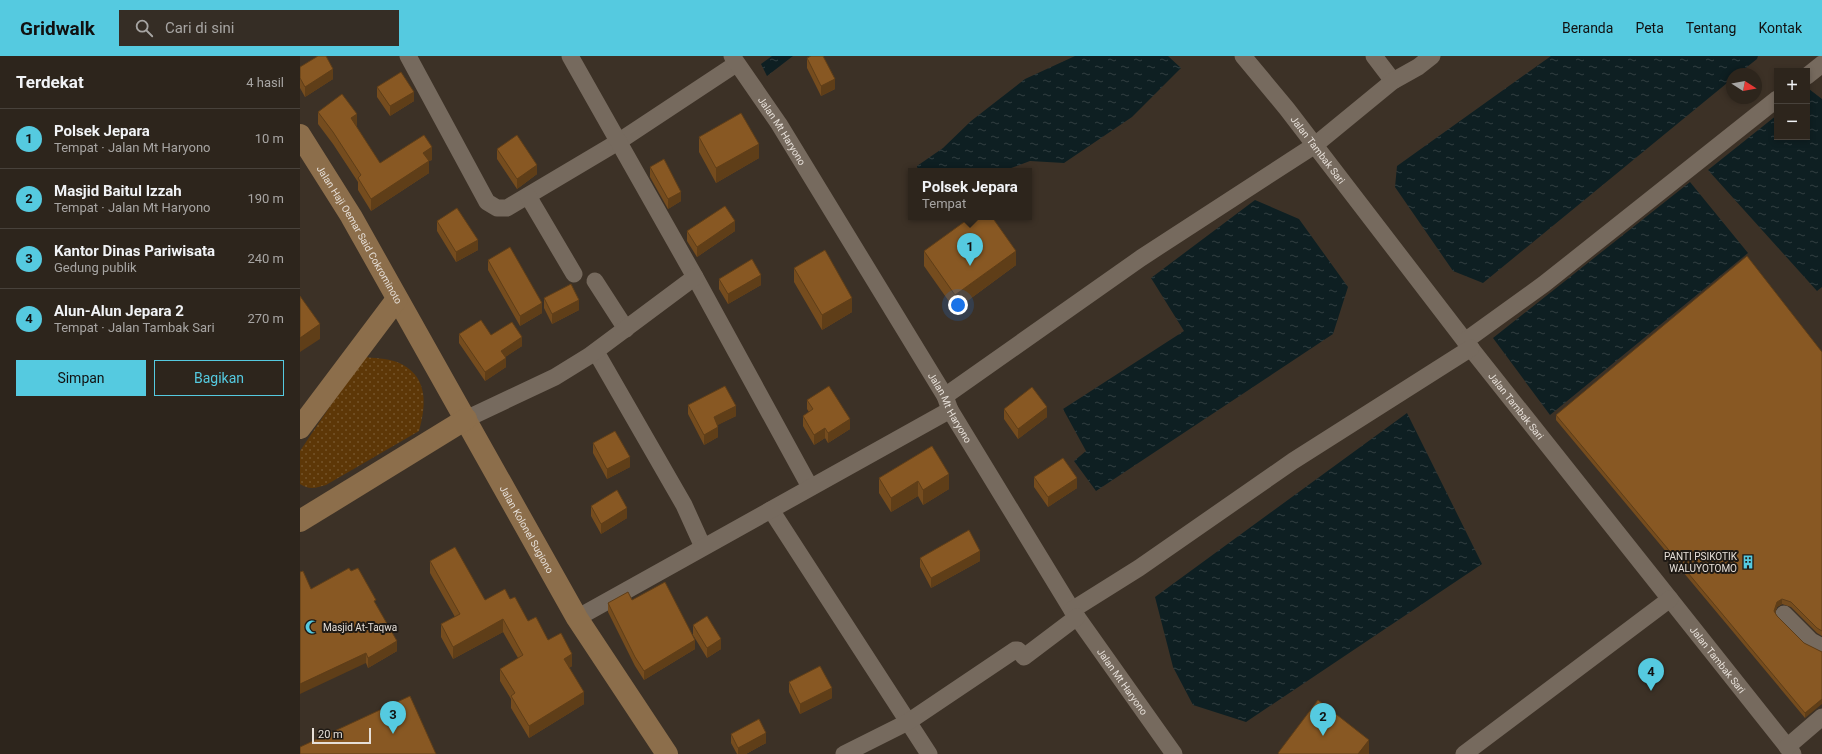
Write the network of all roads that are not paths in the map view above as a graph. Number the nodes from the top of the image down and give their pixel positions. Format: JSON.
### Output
{"nodes":[{"id":1,"x":408,"y":56,"type":"edge"},
{"id":2,"x":570,"y":56,"type":"edge"},
{"id":3,"x":1243,"y":56,"type":"edge"},
{"id":4,"x":1374,"y":56,"type":"edge"},
{"id":5,"x":1432,"y":56,"type":"edge"},
{"id":6,"x":734,"y":60,"type":"edge"},
{"id":7,"x":1822,"y":64,"type":"edge"},
{"id":8,"x":1810,"y":74,"type":"edge"},
{"id":9,"x":1393,"y":81,"type":"junction"},
{"id":10,"x":1774,"y":101,"type":"edge"},
{"id":11,"x":300,"y":135,"type":"edge"},
{"id":12,"x":618,"y":142,"type":"junction"},
{"id":13,"x":1314,"y":145,"type":"junction"},
{"id":14,"x":528,"y":196,"type":"junction"},
{"id":15,"x":574,"y":274,"type":"dead end"},
{"id":16,"x":695,"y":277,"type":"junction"},
{"id":17,"x":595,"y":281,"type":"dead end"},
{"id":18,"x":397,"y":299,"type":"junction"},
{"id":19,"x":626,"y":329,"type":"junction"},
{"id":20,"x":1468,"y":344,"type":"junction"},
{"id":21,"x":596,"y":352,"type":"junction"},
{"id":22,"x":947,"y":403,"type":"junction"},
{"id":23,"x":466,"y":419,"type":"junction"},
{"id":24,"x":300,"y":428,"type":"edge"},
{"id":25,"x":810,"y":487,"type":"junction"},
{"id":26,"x":771,"y":510,"type":"junction"},
{"id":27,"x":300,"y":521,"type":"edge"},
{"id":28,"x":703,"y":547,"type":"junction"},
{"id":29,"x":1670,"y":599,"type":"junction"},
{"id":30,"x":1074,"y":614,"type":"junction"},
{"id":31,"x":1784,"y":614,"type":"dead end"},
{"id":32,"x":576,"y":618,"type":"junction"},
{"id":33,"x":1822,"y":647,"type":"edge"},
{"id":34,"x":1822,"y":717,"type":"edge"},
{"id":35,"x":908,"y":722,"type":"junction"},
{"id":36,"x":1790,"y":750,"type":"edge"},
{"id":37,"x":667,"y":754,"type":"edge"},
{"id":38,"x":844,"y":754,"type":"edge"},
{"id":39,"x":929,"y":754,"type":"edge"},
{"id":40,"x":1174,"y":754,"type":"edge"},
{"id":41,"x":1464,"y":754,"type":"edge"}],
"edges":[{"from":1,"to":14,"type":"street"},
{"from":2,"to":12,"type":"street"},
{"from":3,"to":13,"type":"street","name":"Jalan Tambak Sari"},
{"from":4,"to":9,"type":"street"},
{"from":5,"to":9,"type":"street"},
{"from":6,"to":12,"type":"street"},
{"from":6,"to":22,"type":"street","name":"Jalan Mt Haryono"},
{"from":7,"to":8,"type":"street"},
{"from":9,"to":13,"type":"street"},
{"from":10,"to":20,"type":"street"},
{"from":11,"to":18,"type":"main road","name":"Jalan Haji Oemar Said Cokrominoto"},
{"from":12,"to":14,"type":"street"},
{"from":12,"to":16,"type":"street"},
{"from":13,"to":20,"type":"street","name":"Jalan Tambak Sari"},
{"from":13,"to":22,"type":"street"},
{"from":14,"to":15,"type":"street"},
{"from":16,"to":19,"type":"street"},
{"from":16,"to":25,"type":"street"},
{"from":17,"to":19,"type":"street"},
{"from":18,"to":23,"type":"main road","name":"Jalan Kolonel Sugiono"},
{"from":18,"to":24,"type":"main road","name":"Jalan Haji Oemar Said Cokrominoto"},
{"from":19,"to":21,"type":"street"},
{"from":20,"to":29,"type":"street","name":"Jalan Tambak Sari"},
{"from":20,"to":30,"type":"street"},
{"from":21,"to":23,"type":"street"},
{"from":21,"to":28,"type":"street"},
{"from":22,"to":25,"type":"street"},
{"from":22,"to":30,"type":"street","name":"Jalan Mt Haryono"},
{"from":23,"to":27,"type":"main road"},
{"from":23,"to":32,"type":"main road","name":"Jalan Kolonel Sugiono"},
{"from":25,"to":26,"type":"street"},
{"from":26,"to":28,"type":"street"},
{"from":26,"to":35,"type":"street"},
{"from":28,"to":32,"type":"street"},
{"from":29,"to":36,"type":"street","name":"Jalan Tambak Sari"},
{"from":29,"to":41,"type":"street"},
{"from":30,"to":35,"type":"street"},
{"from":30,"to":40,"type":"street","name":"Jalan Mt Haryono"},
{"from":31,"to":33,"type":"street"},
{"from":32,"to":37,"type":"main road","name":"Jalan Kolonel Sugiono"},
{"from":34,"to":36,"type":"street"},
{"from":35,"to":38,"type":"street"},
{"from":35,"to":39,"type":"street"}]}
